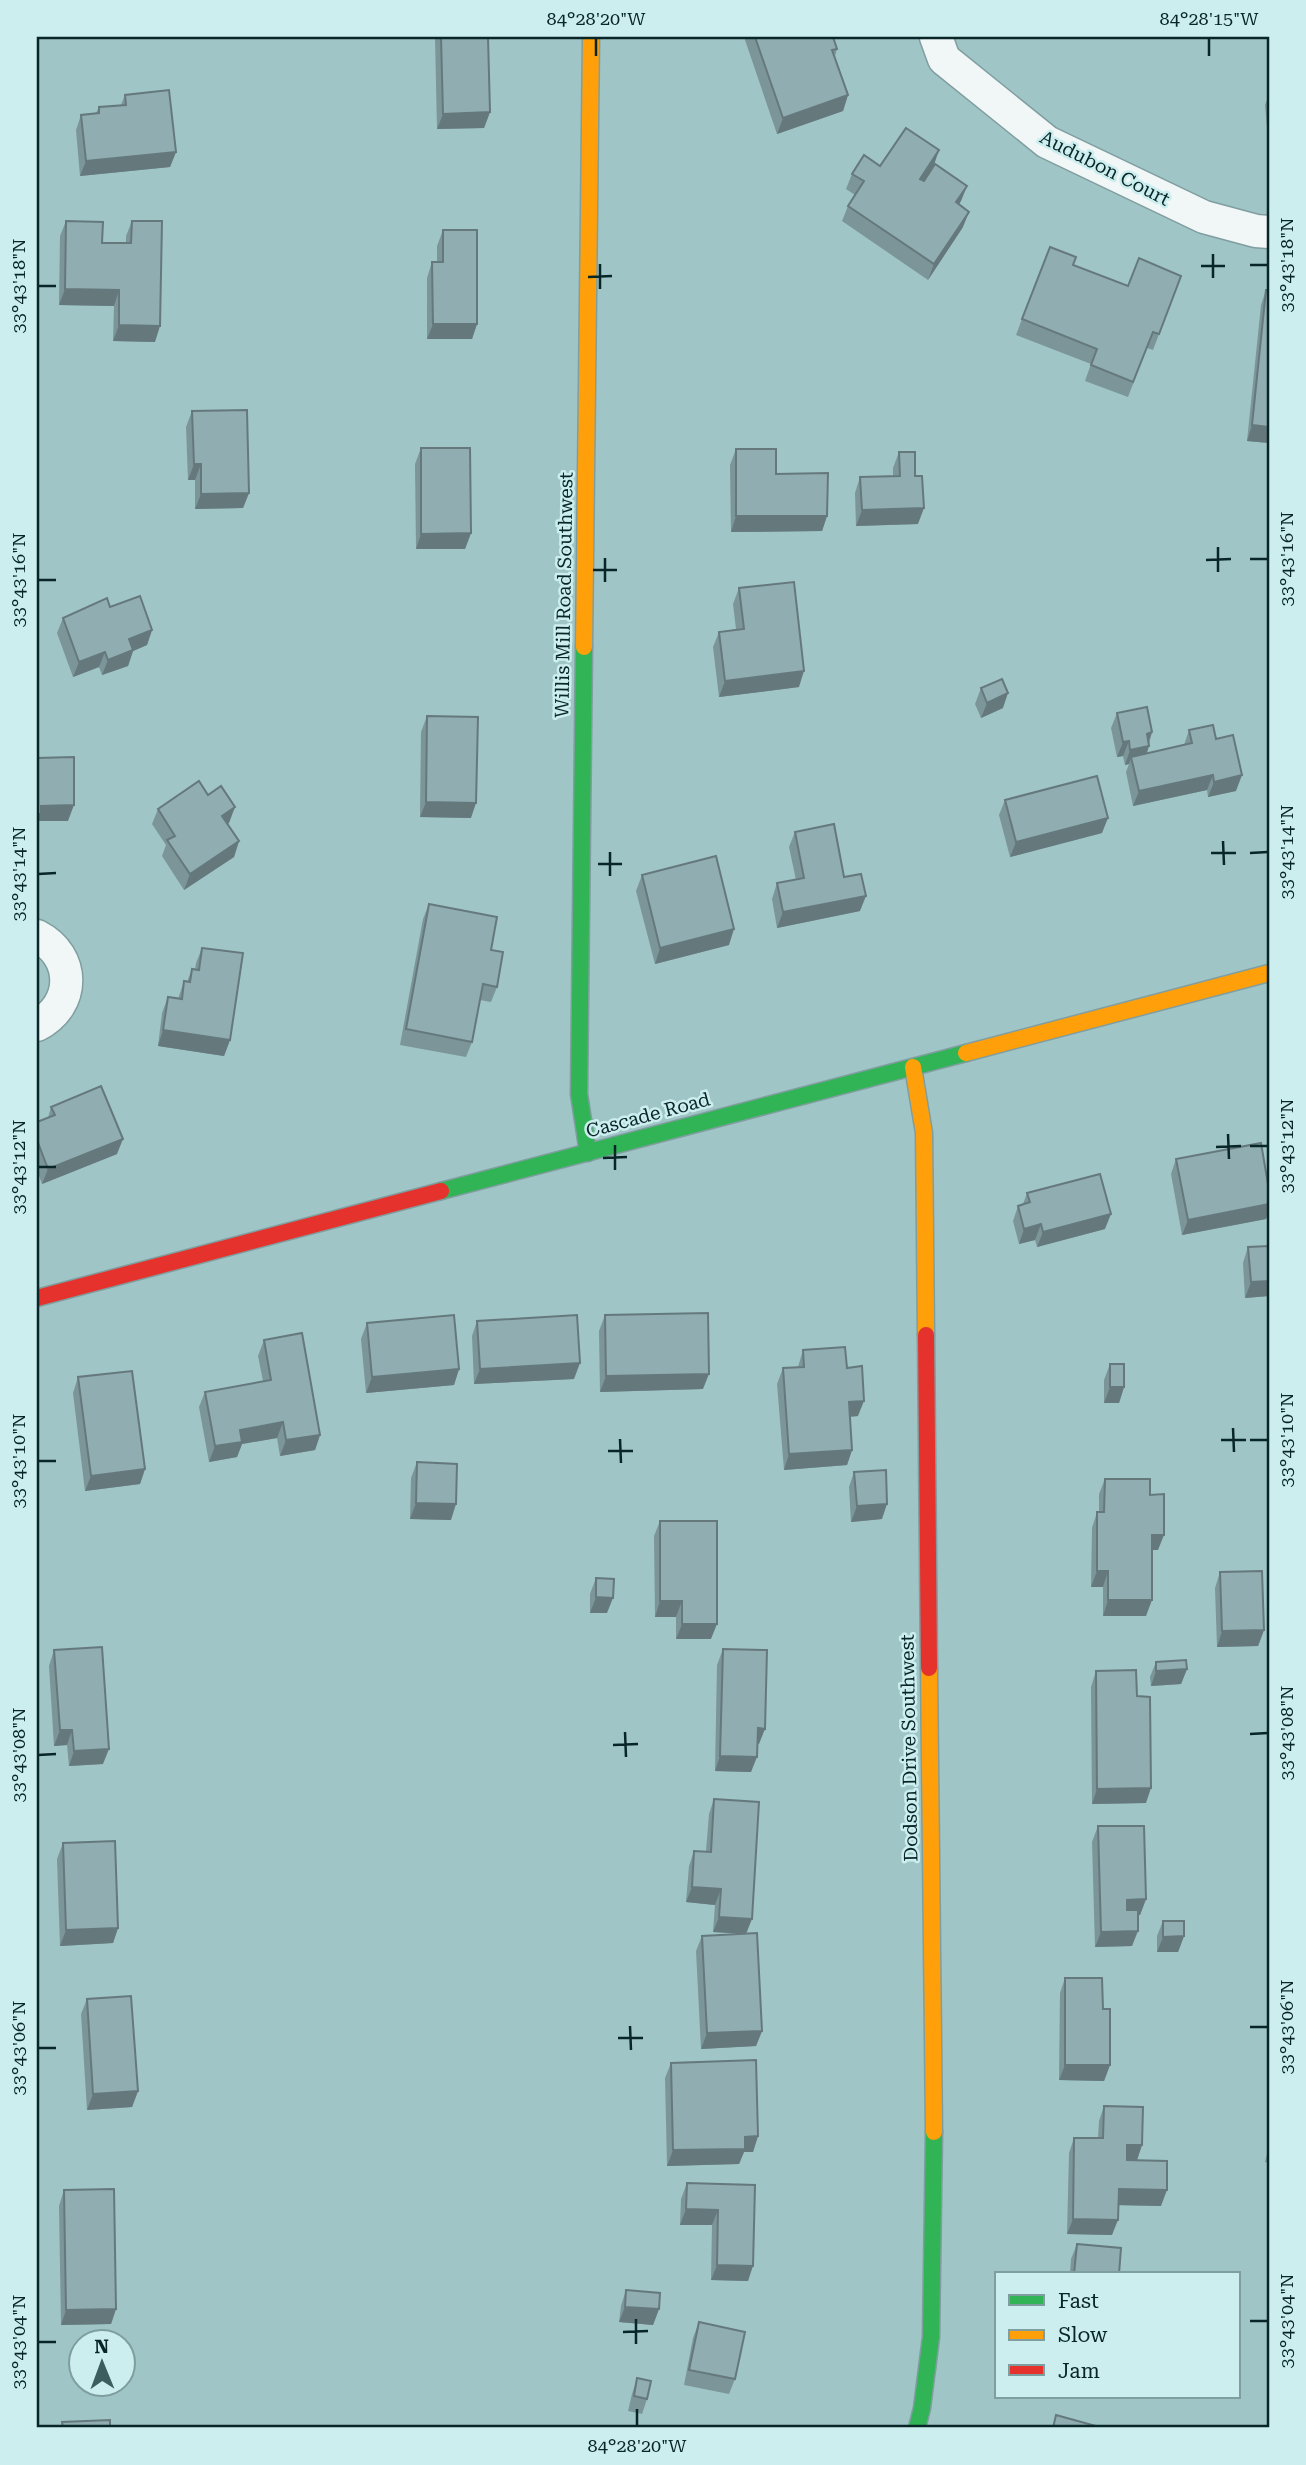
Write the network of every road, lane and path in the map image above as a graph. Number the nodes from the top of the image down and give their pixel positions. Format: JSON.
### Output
{"nodes":[{"id":1,"x":591,"y":37,"type":"edge"},
{"id":2,"x":936,"y":37,"type":"edge"},
{"id":3,"x":1269,"y":232,"type":"edge"},
{"id":4,"x":37,"y":936,"type":"edge"},
{"id":5,"x":1269,"y":973,"type":"edge"},
{"id":6,"x":37,"y":1025,"type":"edge"},
{"id":7,"x":913,"y":1067,"type":"junction"},
{"id":8,"x":588,"y":1153,"type":"junction"},
{"id":9,"x":37,"y":1298,"type":"edge"},
{"id":10,"x":917,"y":2428,"type":"edge"}],
"edges":[{"from":1,"to":8,"type":"street","name":"Willis Mill Road Southwest"},
{"from":2,"to":3,"type":"street","name":"Audubon Court"},
{"from":4,"to":6,"type":"street"},
{"from":5,"to":7,"type":"street","name":"Cascade Road"},
{"from":7,"to":8,"type":"street","name":"Cascade Road"},
{"from":7,"to":10,"type":"street","name":"Dodson Drive Southwest"},
{"from":8,"to":9,"type":"street","name":"Cascade Road"}]}
